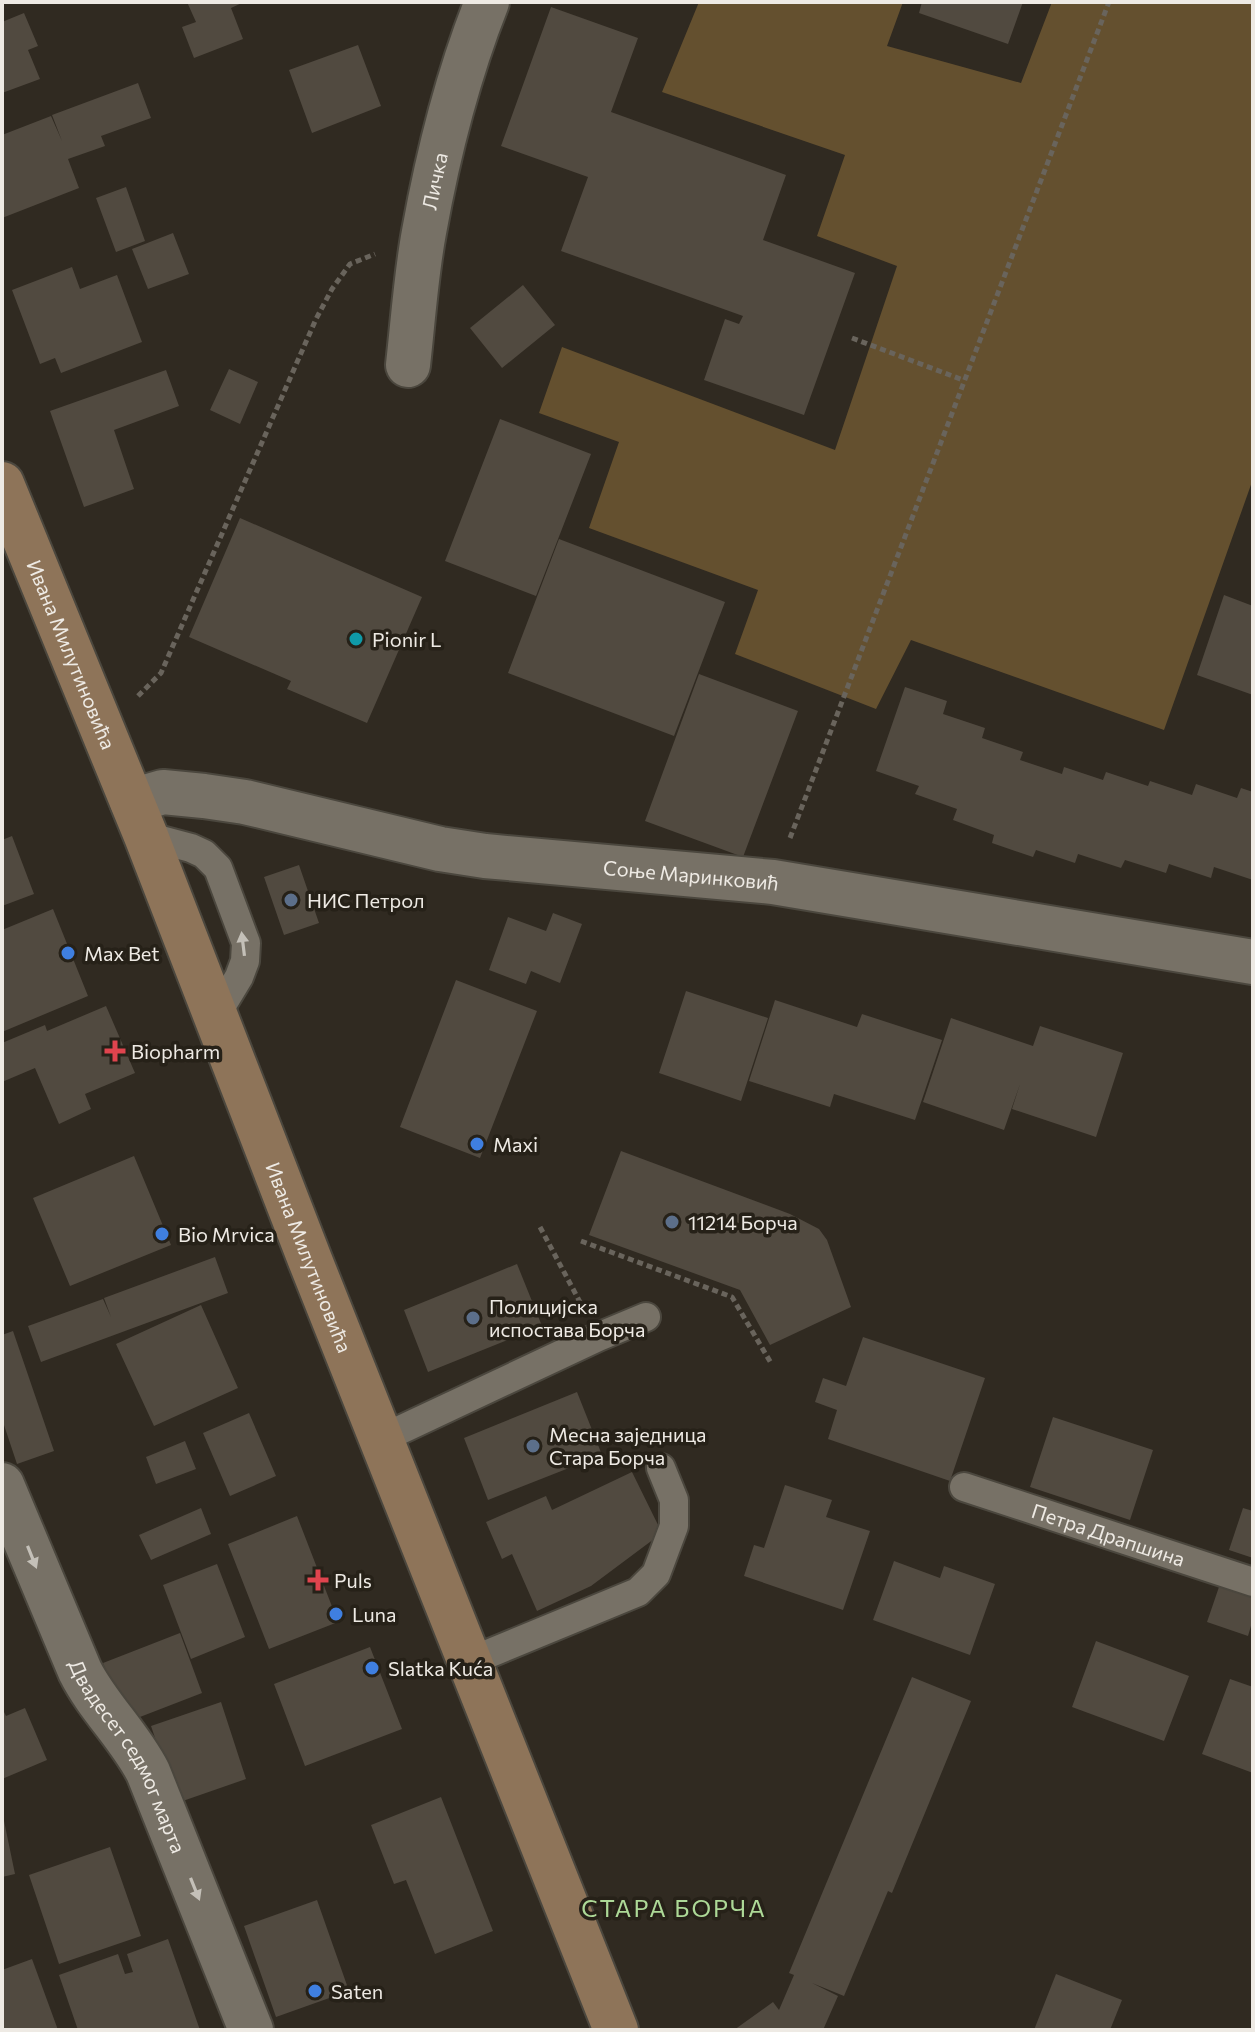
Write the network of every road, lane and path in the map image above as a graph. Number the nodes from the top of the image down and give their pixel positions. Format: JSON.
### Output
{"nodes":[{"id":1,"x":487,"y":2,"type":"edge"},
{"id":2,"x":1109,"y":2,"type":"edge"},
{"id":3,"x":424,"y":234,"type":"junction"},
{"id":4,"x":852,"y":338,"type":"dead end"},
{"id":5,"x":408,"y":365,"type":"dead end"},
{"id":6,"x":964,"y":380,"type":"junction"},
{"id":7,"x":2,"y":484,"type":"edge"},
{"id":8,"x":97,"y":712,"type":"junction"},
{"id":9,"x":139,"y":819,"type":"junction"},
{"id":10,"x":773,"y":882,"type":"junction"},
{"id":11,"x":1253,"y":962,"type":"edge"},
{"id":12,"x":540,"y":1227,"type":"dead end"},
{"id":13,"x":581,"y":1241,"type":"dead end"},
{"id":14,"x":646,"y":1317,"type":"dead end"},
{"id":15,"x":598,"y":1337,"type":"junction"},
{"id":16,"x":771,"y":1363,"type":"dead end"},
{"id":17,"x":381,"y":1439,"type":"junction"},
{"id":18,"x":661,"y":1468,"type":"dead end"},
{"id":19,"x":2,"y":1485,"type":"edge"},
{"id":20,"x":964,"y":1487,"type":"dead end"},
{"id":21,"x":1253,"y":1582,"type":"edge"},
{"id":22,"x":471,"y":1661,"type":"junction"},
{"id":23,"x":251,"y":2030,"type":"edge"},
{"id":24,"x":616,"y":2030,"type":"edge"}],
"edges":[{"from":1,"to":3,"type":"street","name":"Личка"},
{"from":2,"to":6,"type":"path"},
{"from":3,"to":5,"type":"street","name":"Личка"},
{"from":3,"to":8,"type":"path"},
{"from":4,"to":6,"type":"path"},
{"from":6,"to":10,"type":"path"},
{"from":7,"to":8,"type":"street","name":"Ивана Милутиновића"},
{"from":8,"to":9,"type":"street","name":"Ивана Милутиновића"},
{"from":9,"to":10,"type":"street","name":"Соње Маринковић"},
{"from":9,"to":17,"type":"street","name":"Ивана Милутиновића"},
{"from":10,"to":11,"type":"street","name":"Соње Маринковић"},
{"from":12,"to":15,"type":"path"},
{"from":13,"to":16,"type":"path"},
{"from":14,"to":15,"type":"lane"},
{"from":15,"to":17,"type":"lane"},
{"from":17,"to":22,"type":"street","name":"Ивана Милутиновића"},
{"from":18,"to":22,"type":"lane"},
{"from":19,"to":23,"type":"street","name":"Двадесет седмог марта","one_way":true},
{"from":20,"to":21,"type":"lane","name":"Петра Драпшина"},
{"from":22,"to":24,"type":"street","name":"Ивана Милутиновића"}]}
